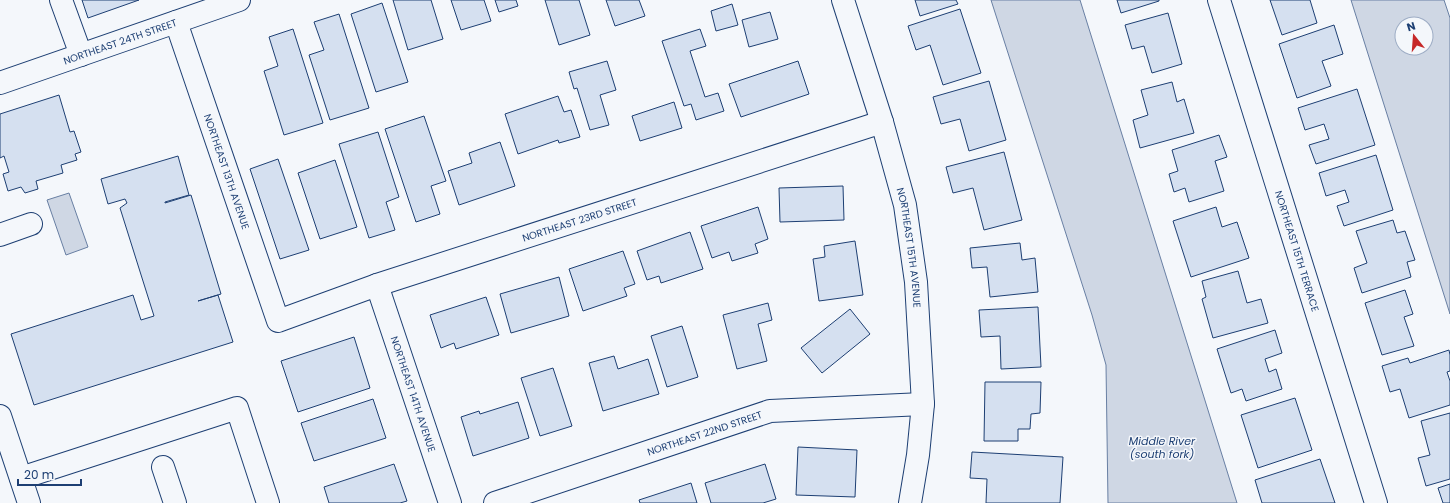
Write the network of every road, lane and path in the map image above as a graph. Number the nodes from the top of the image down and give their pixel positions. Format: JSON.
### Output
{"nodes":[{"id":1,"x":61,"y":0,"type":"edge"},
{"id":2,"x":239,"y":0,"type":"edge"},
{"id":3,"x":843,"y":0,"type":"edge"},
{"id":4,"x":1218,"y":0,"type":"edge"},
{"id":5,"x":176,"y":22,"type":"junction"},
{"id":6,"x":81,"y":54,"type":"junction"},
{"id":7,"x":0,"y":83,"type":"edge"},
{"id":8,"x":882,"y":122,"type":"junction"},
{"id":9,"x":31,"y":224,"type":"dead end"},
{"id":10,"x":0,"y":235,"type":"edge"},
{"id":11,"x":377,"y":285,"type":"junction"},
{"id":12,"x":278,"y":321,"type":"joint"},
{"id":13,"x":923,"y":404,"type":"junction"},
{"id":14,"x":0,"y":416,"type":"edge"},
{"id":15,"x":163,"y":467,"type":"dead end"},
{"id":16,"x":21,"y":478,"type":"junction"},
{"id":17,"x":29,"y":503,"type":"edge"},
{"id":18,"x":174,"y":503,"type":"edge"},
{"id":19,"x":268,"y":503,"type":"edge"},
{"id":20,"x":450,"y":503,"type":"edge"},
{"id":21,"x":495,"y":503,"type":"edge"},
{"id":22,"x":910,"y":503,"type":"edge"},
{"id":23,"x":1376,"y":503,"type":"edge"}],
"edges":[{"from":1,"to":6,"type":"street"},
{"from":2,"to":5,"type":"street","name":"NORTHEAST 24TH STREET"},
{"from":3,"to":8,"type":"street","name":"NORTHEAST 15TH AVENUE"},
{"from":4,"to":23,"type":"street","name":"NORTHEAST 15TH TERRACE"},
{"from":5,"to":6,"type":"street","name":"NORTHEAST 24TH STREET"},
{"from":5,"to":12,"type":"street","name":"NORTHEAST 13TH AVENUE"},
{"from":6,"to":7,"type":"street","name":"NORTHEAST 24TH STREET"},
{"from":8,"to":11,"type":"street","name":"NORTHEAST 23RD STREET"},
{"from":8,"to":13,"type":"street","name":"NORTHEAST 15TH AVENUE"},
{"from":9,"to":10,"type":"street"},
{"from":11,"to":12,"type":"street","name":"NORTHEAST 23RD STREET"},
{"from":11,"to":20,"type":"street","name":"NORTHEAST 14TH AVENUE"},
{"from":13,"to":21,"type":"street","name":"NORTHEAST 22ND STREET"},
{"from":13,"to":22,"type":"street","name":"NORTHEAST 15TH AVENUE"},
{"from":14,"to":16,"type":"street"},
{"from":15,"to":18,"type":"street"},
{"from":16,"to":17,"type":"street"},
{"from":16,"to":19,"type":"street"}]}
